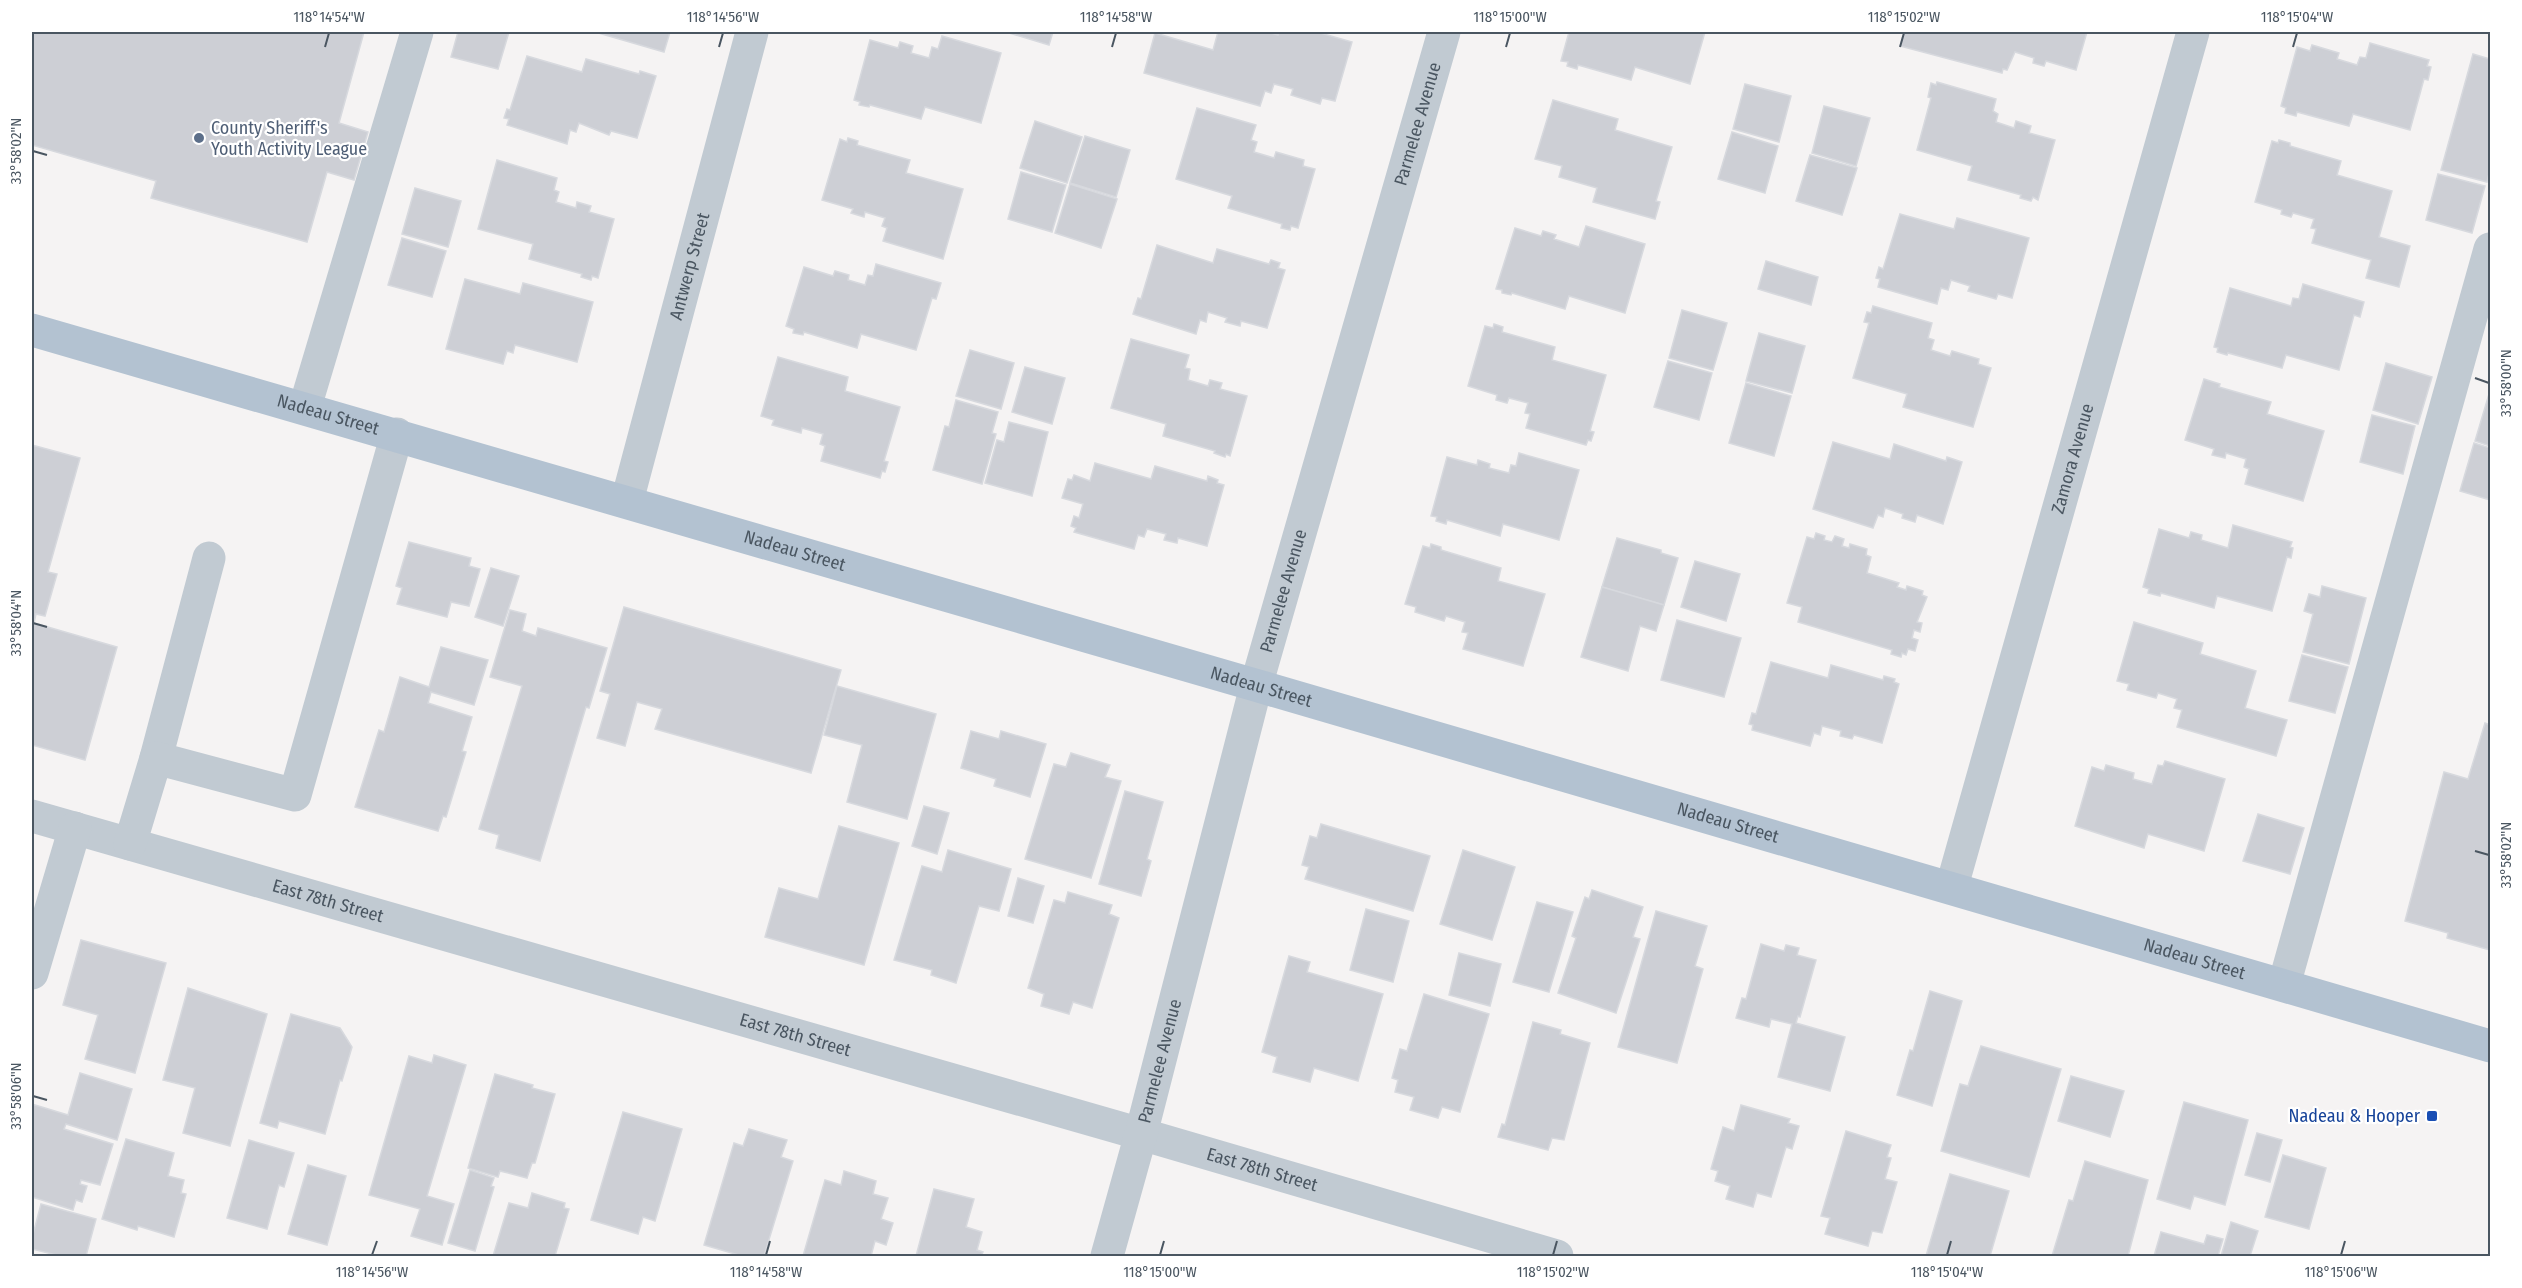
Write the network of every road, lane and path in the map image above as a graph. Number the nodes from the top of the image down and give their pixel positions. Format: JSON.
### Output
{"nodes":[{"id":1,"x":417,"y":32,"type":"edge"},
{"id":2,"x":752,"y":32,"type":"edge"},
{"id":3,"x":1444,"y":32,"type":"edge"},
{"id":4,"x":2193,"y":32,"type":"edge"},
{"id":5,"x":2490,"y":249,"type":"edge"},
{"id":6,"x":32,"y":330,"type":"edge"},
{"id":7,"x":305,"y":407,"type":"junction"},
{"id":8,"x":397,"y":434,"type":"junction"},
{"id":9,"x":627,"y":501,"type":"junction"},
{"id":10,"x":209,"y":558,"type":"dead end"},
{"id":11,"x":1256,"y":686,"type":"junction"},
{"id":12,"x":156,"y":758,"type":"junction"},
{"id":13,"x":32,"y":816,"type":"edge"},
{"id":14,"x":75,"y":828,"type":"junction"},
{"id":15,"x":130,"y":844,"type":"junction"},
{"id":16,"x":1952,"y":886,"type":"junction"},
{"id":17,"x":32,"y":973,"type":"edge"},
{"id":18,"x":2284,"y":985,"type":"junction"},
{"id":19,"x":2490,"y":1046,"type":"edge"},
{"id":20,"x":1141,"y":1134,"type":"junction"},
{"id":21,"x":1107,"y":1257,"type":"edge"},
{"id":22,"x":1557,"y":1257,"type":"edge"}],
"edges":[{"from":1,"to":7,"type":"street"},
{"from":2,"to":9,"type":"street","name":"Antwerp Street"},
{"from":3,"to":11,"type":"street","name":"Parmelee Avenue"},
{"from":4,"to":16,"type":"street","name":"Zamora Avenue"},
{"from":5,"to":18,"type":"street"},
{"from":6,"to":7,"type":"main road","name":"Nadeau Street"},
{"from":7,"to":8,"type":"main road","name":"Nadeau Street"},
{"from":8,"to":9,"type":"main road","name":"Nadeau Street"},
{"from":8,"to":12,"type":"street"},
{"from":9,"to":11,"type":"main road","name":"Nadeau Street"},
{"from":10,"to":12,"type":"street"},
{"from":11,"to":16,"type":"main road","name":"Nadeau Street"},
{"from":11,"to":20,"type":"street","name":"Parmelee Avenue"},
{"from":12,"to":15,"type":"street"},
{"from":13,"to":14,"type":"street","name":"East 78th Street"},
{"from":14,"to":15,"type":"street","name":"East 78th Street"},
{"from":14,"to":17,"type":"street"},
{"from":15,"to":20,"type":"street","name":"East 78th Street"},
{"from":16,"to":18,"type":"main road","name":"Nadeau Street"},
{"from":18,"to":19,"type":"main road","name":"Nadeau Street"},
{"from":20,"to":21,"type":"street","name":"Parmelee Avenue"},
{"from":20,"to":22,"type":"street","name":"East 78th Street"}]}
